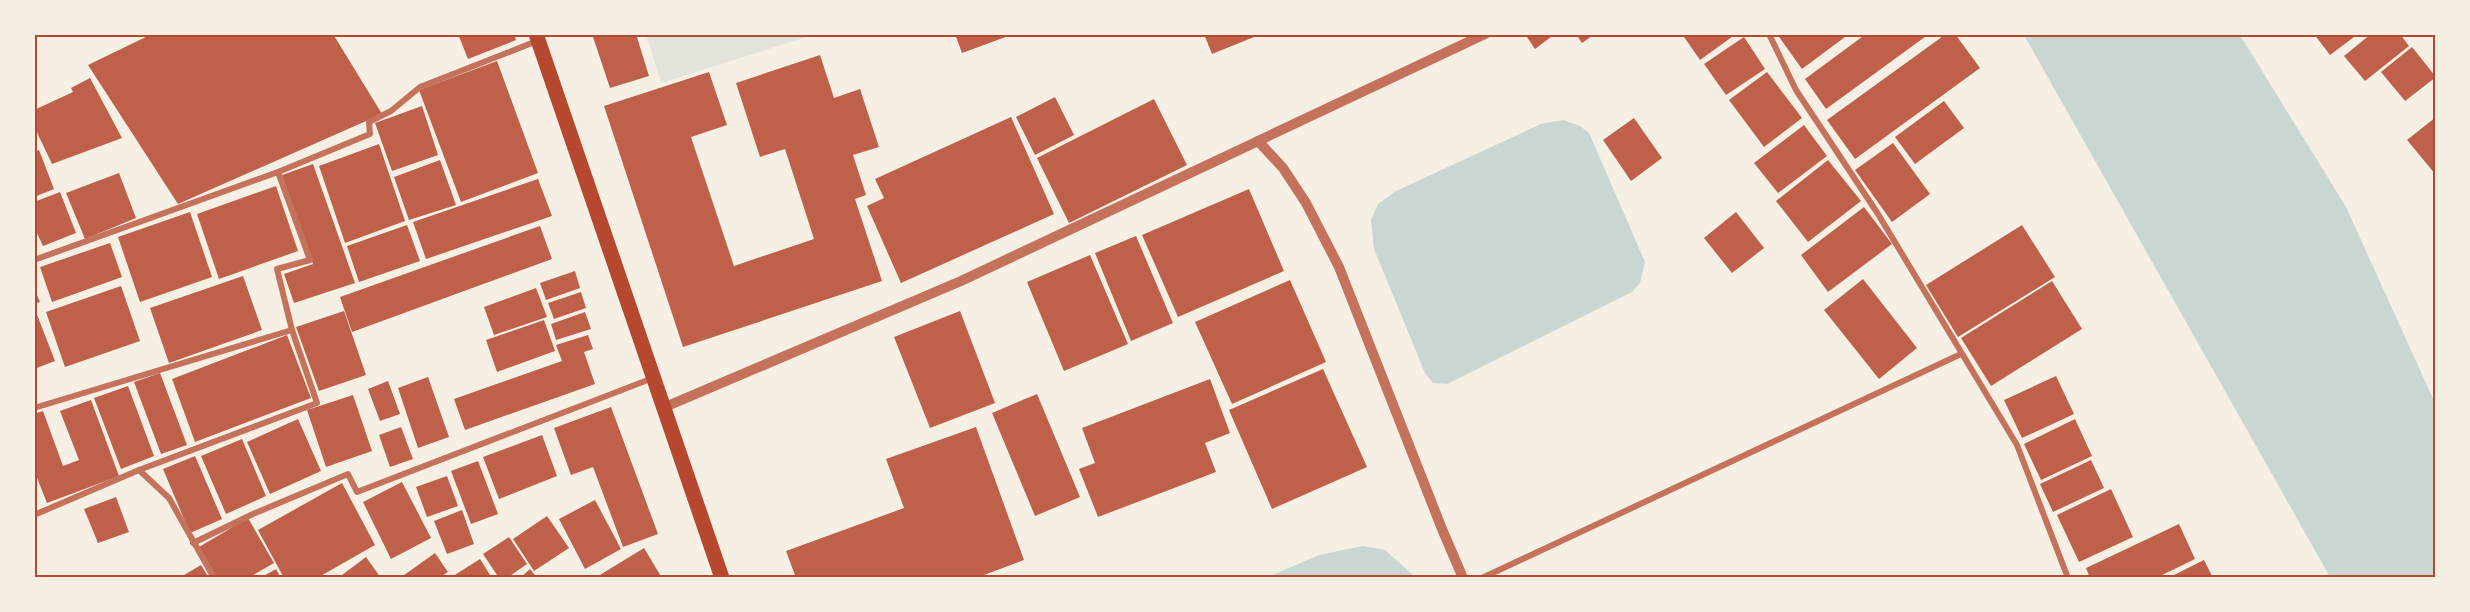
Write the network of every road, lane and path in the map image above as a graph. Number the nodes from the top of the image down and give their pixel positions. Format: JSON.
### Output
{"nodes":[{"id":1,"x":1485,"y":34,"type":"edge"},
{"id":2,"x":1769,"y":34,"type":"edge"},
{"id":3,"x":537,"y":38,"type":"edge"},
{"id":4,"x":1258,"y":141,"type":"junction"},
{"id":5,"x":278,"y":172,"type":"junction"},
{"id":6,"x":34,"y":260,"type":"edge"},
{"id":7,"x":292,"y":330,"type":"junction"},
{"id":8,"x":1961,"y":354,"type":"junction"},
{"id":9,"x":655,"y":377,"type":"junction"},
{"id":10,"x":665,"y":407,"type":"junction"},
{"id":11,"x":34,"y":408,"type":"edge"},
{"id":12,"x":139,"y":470,"type":"junction"},
{"id":13,"x":34,"y":515,"type":"edge"},
{"id":14,"x":193,"y":543,"type":"junction"},
{"id":15,"x":214,"y":578,"type":"edge"},
{"id":16,"x":722,"y":578,"type":"edge"},
{"id":17,"x":1463,"y":578,"type":"edge"},
{"id":18,"x":1482,"y":578,"type":"edge"},
{"id":19,"x":2068,"y":578,"type":"edge"}],
"edges":[{"from":1,"to":4,"type":"street"},
{"from":2,"to":8,"type":"street"},
{"from":3,"to":5,"type":"street"},
{"from":3,"to":9,"type":"main road"},
{"from":4,"to":10,"type":"street"},
{"from":4,"to":17,"type":"street"},
{"from":5,"to":6,"type":"street"},
{"from":5,"to":7,"type":"street"},
{"from":7,"to":11,"type":"street"},
{"from":7,"to":12,"type":"street"},
{"from":8,"to":18,"type":"street"},
{"from":8,"to":19,"type":"street"},
{"from":9,"to":10,"type":"main road"},
{"from":9,"to":14,"type":"street"},
{"from":10,"to":16,"type":"main road"},
{"from":12,"to":13,"type":"street"},
{"from":12,"to":14,"type":"street"},
{"from":14,"to":15,"type":"street"}]}
